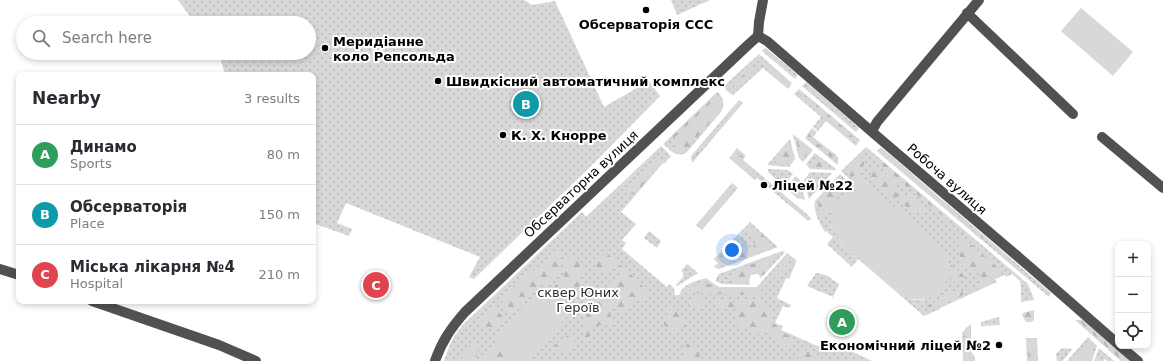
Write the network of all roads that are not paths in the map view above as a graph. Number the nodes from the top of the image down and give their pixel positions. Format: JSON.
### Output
{"nodes":[{"id":1,"x":763,"y":0,"type":"edge"},
{"id":2,"x":979,"y":0,"type":"edge"},
{"id":3,"x":967,"y":13,"type":"junction"},
{"id":4,"x":758,"y":36,"type":"junction"},
{"id":5,"x":1073,"y":114,"type":"dead end"},
{"id":6,"x":872,"y":131,"type":"junction"},
{"id":7,"x":1102,"y":137,"type":"dead end"},
{"id":8,"x":1163,"y":188,"type":"edge"},
{"id":9,"x":0,"y":269,"type":"edge"},
{"id":10,"x":16,"y":274,"type":"edge"},
{"id":11,"x":101,"y":304,"type":"edge"},
{"id":12,"x":1115,"y":341,"type":"edge"},
{"id":13,"x":1124,"y":349,"type":"edge"},
{"id":14,"x":256,"y":361,"type":"edge"},
{"id":15,"x":435,"y":361,"type":"edge"},
{"id":16,"x":1138,"y":361,"type":"edge"}],
"edges":[{"from":1,"to":4,"type":"street"},
{"from":2,"to":3,"type":"street"},
{"from":3,"to":5,"type":"street"},
{"from":3,"to":6,"type":"street"},
{"from":4,"to":6,"type":"street","name":"Робоча вулиця"},
{"from":4,"to":15,"type":"street","name":"Обсерваторна вулиця"},
{"from":6,"to":12,"type":"street","name":"Робоча вулиця"},
{"from":7,"to":8,"type":"street"},
{"from":9,"to":10,"type":"street"},
{"from":11,"to":14,"type":"street"},
{"from":13,"to":16,"type":"street"}]}
